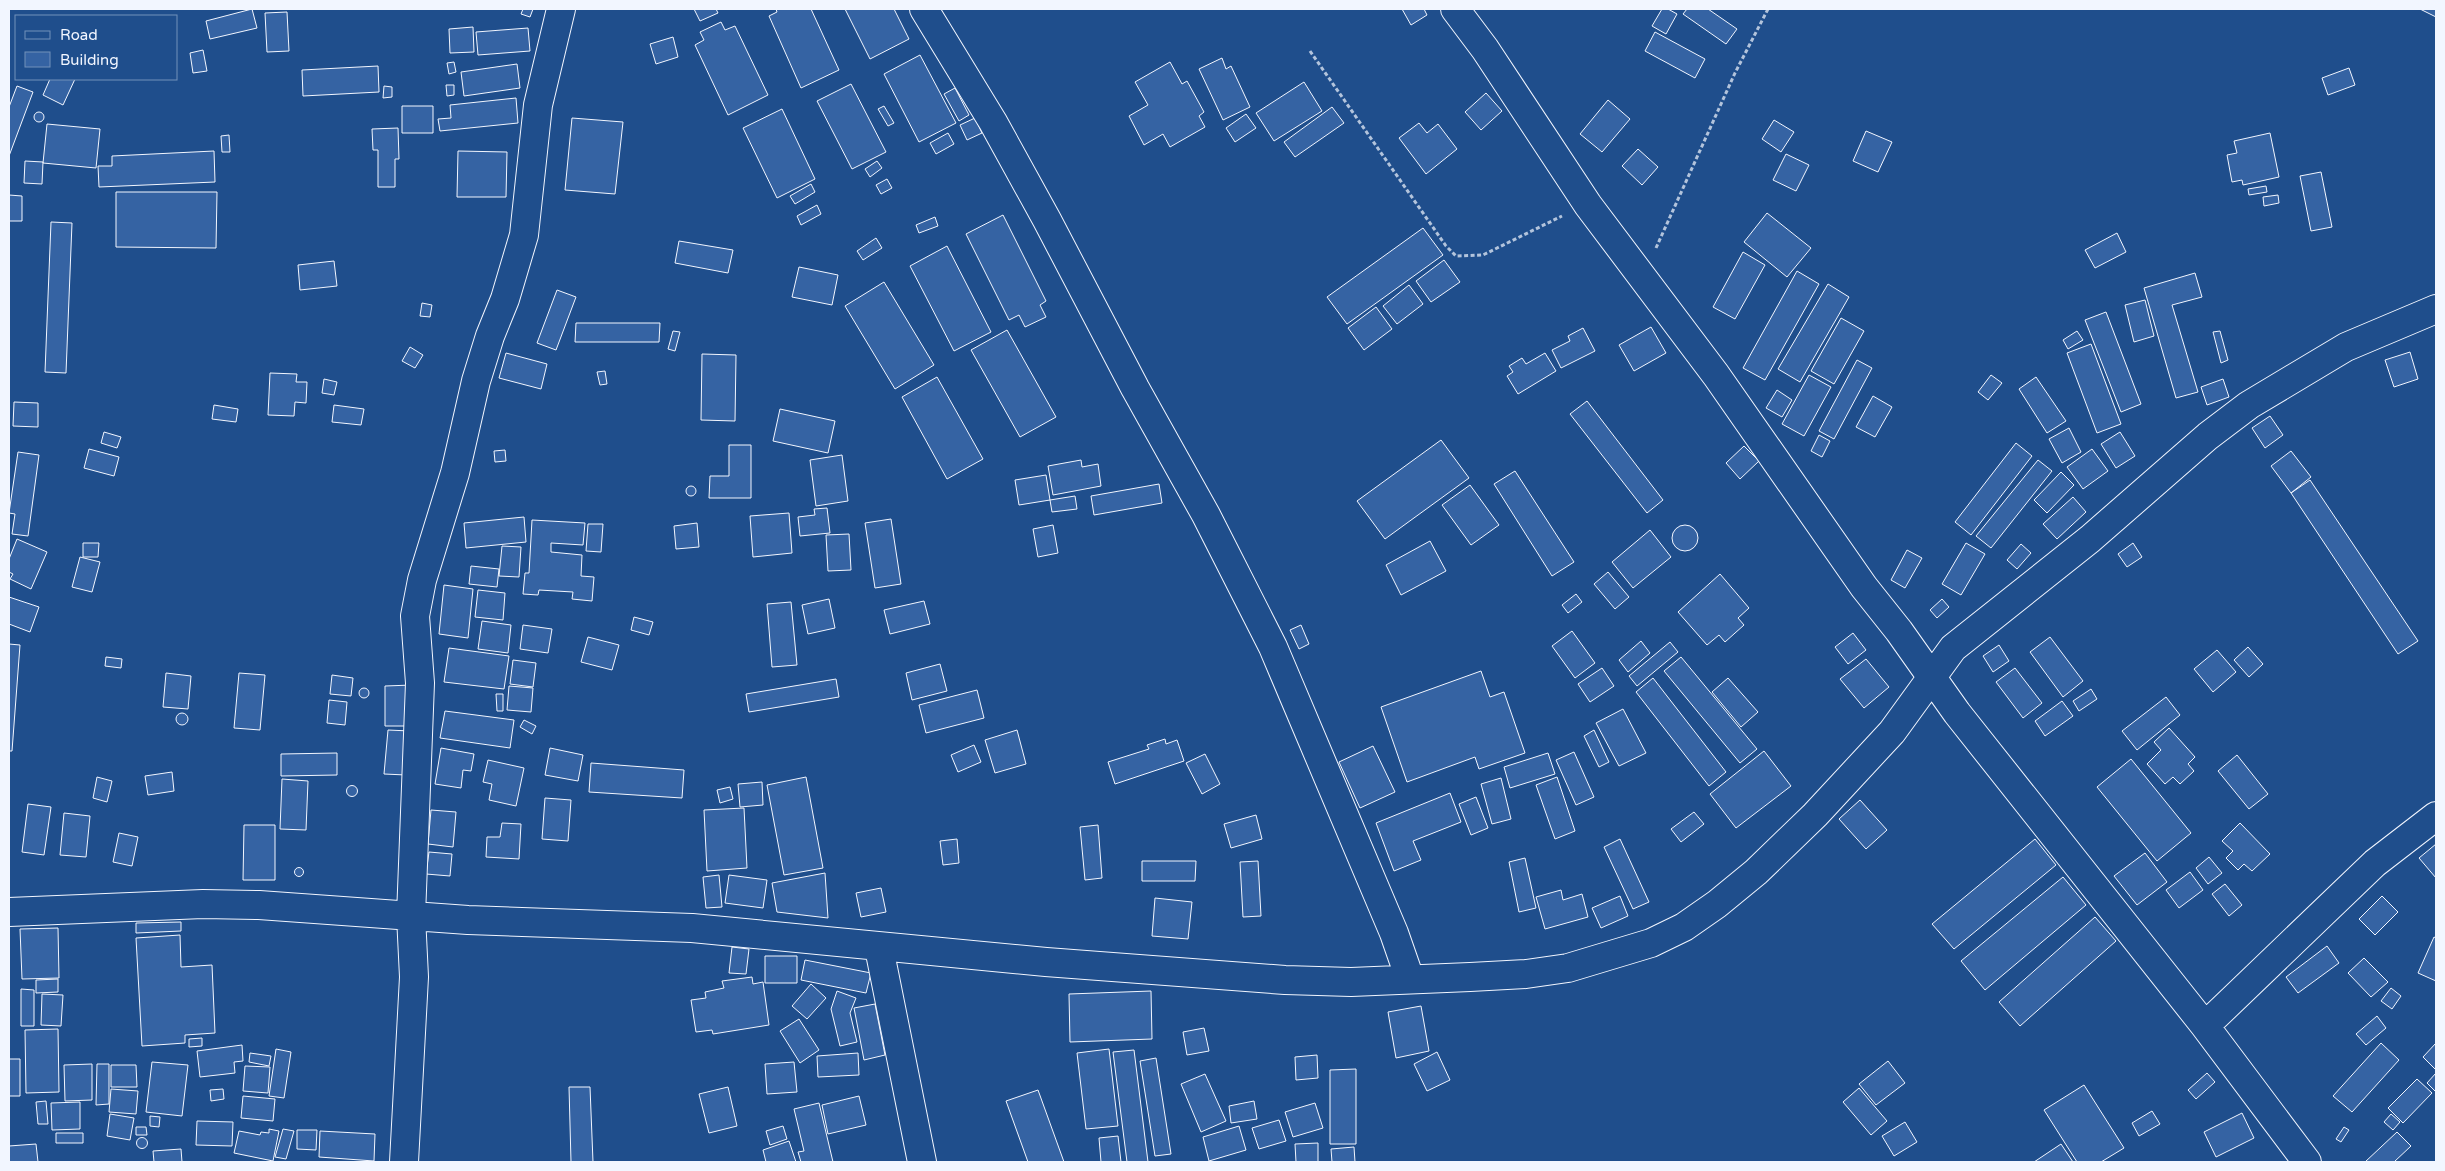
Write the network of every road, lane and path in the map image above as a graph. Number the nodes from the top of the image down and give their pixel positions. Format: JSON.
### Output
{"nodes":[{"id":1,"x":561,"y":9,"type":"edge"},
{"id":2,"x":924,"y":9,"type":"edge"},
{"id":3,"x":1455,"y":9,"type":"edge"},
{"id":4,"x":1768,"y":9,"type":"edge"},
{"id":5,"x":1310,"y":51,"type":"dead end"},
{"id":6,"x":1588,"y":205,"type":"junction"},
{"id":7,"x":1643,"y":278,"type":"junction"},
{"id":8,"x":2436,"y":309,"type":"edge"},
{"id":9,"x":1931,"y":677,"type":"junction"},
{"id":10,"x":2436,"y":816,"type":"edge"},
{"id":11,"x":9,"y":912,"type":"edge"},
{"id":12,"x":411,"y":916,"type":"junction"},
{"id":13,"x":879,"y":948,"type":"junction"},
{"id":14,"x":1410,"y":980,"type":"junction"},
{"id":15,"x":2205,"y":1026,"type":"junction"},
{"id":16,"x":404,"y":1162,"type":"edge"},
{"id":17,"x":922,"y":1162,"type":"edge"},
{"id":18,"x":2307,"y":1162,"type":"edge"}],
"edges":[{"from":1,"to":12,"type":"street"},
{"from":2,"to":14,"type":"street"},
{"from":3,"to":6,"type":"street"},
{"from":4,"to":7,"type":"path"},
{"from":5,"to":6,"type":"path"},
{"from":6,"to":7,"type":"street"},
{"from":7,"to":9,"type":"street"},
{"from":8,"to":9,"type":"street"},
{"from":9,"to":14,"type":"street"},
{"from":9,"to":15,"type":"street"},
{"from":10,"to":15,"type":"street"},
{"from":11,"to":12,"type":"street"},
{"from":12,"to":13,"type":"street"},
{"from":12,"to":16,"type":"street"},
{"from":13,"to":14,"type":"street"},
{"from":13,"to":17,"type":"street"},
{"from":15,"to":18,"type":"street"}]}
